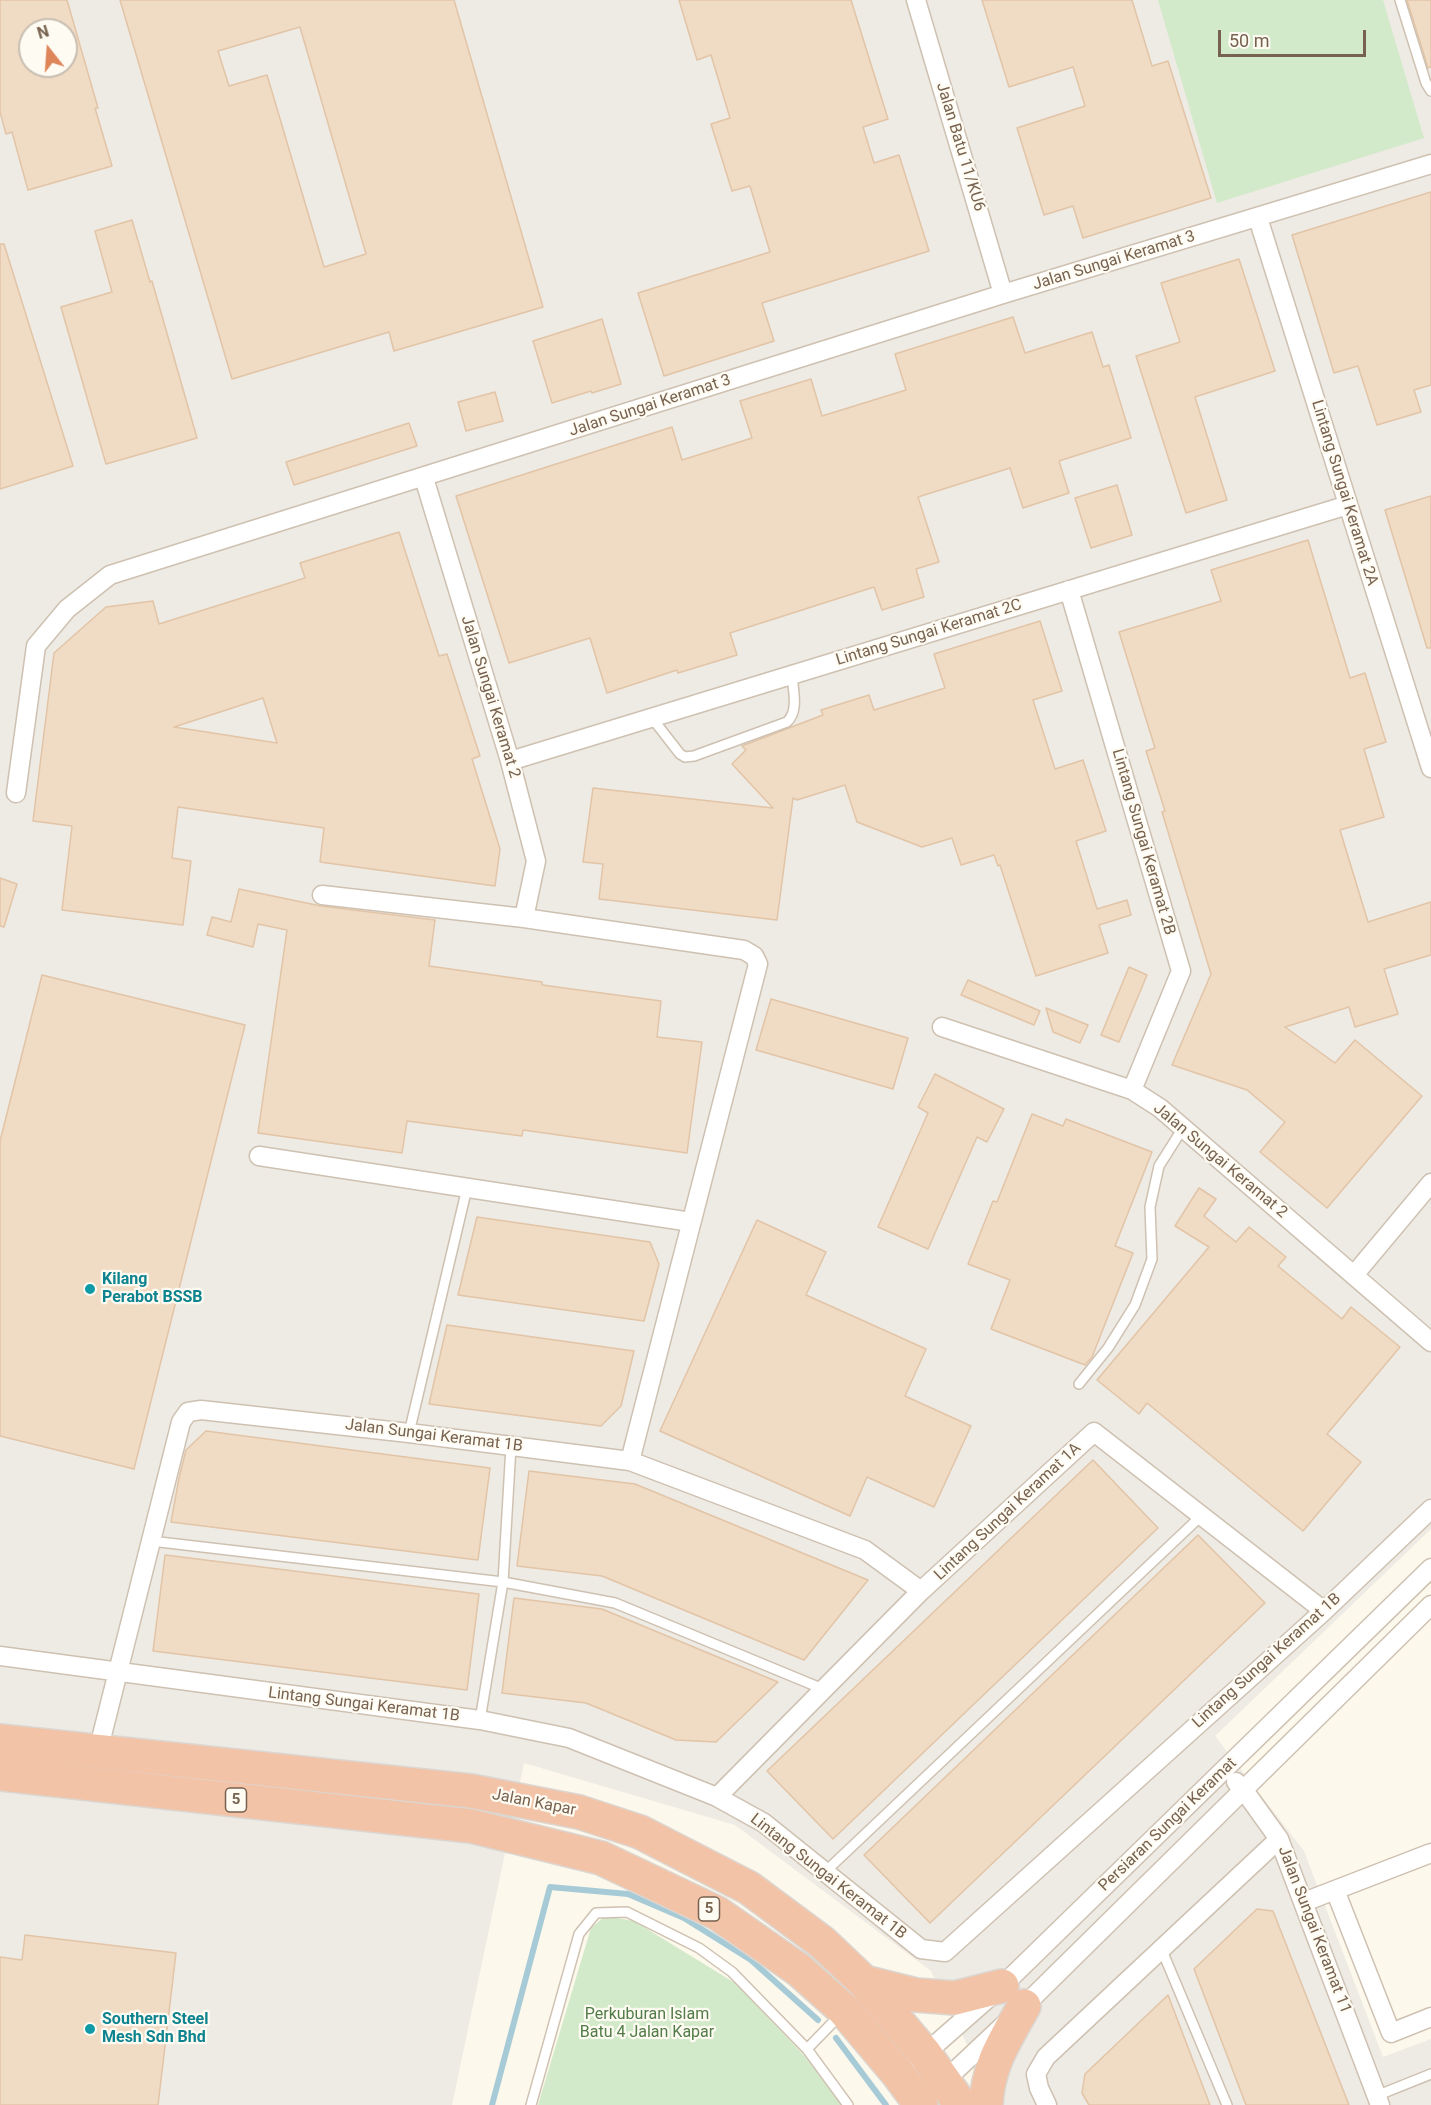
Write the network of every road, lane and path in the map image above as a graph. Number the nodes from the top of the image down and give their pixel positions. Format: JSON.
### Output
{"nodes":[{"id":1,"x":916,"y":0,"type":"edge"},
{"id":2,"x":1400,"y":0,"type":"edge"},
{"id":3,"x":1431,"y":91,"type":"edge"},
{"id":4,"x":1431,"y":164,"type":"edge"},
{"id":5,"x":1258,"y":218,"type":"junction"},
{"id":6,"x":1003,"y":294,"type":"junction"},
{"id":7,"x":424,"y":478,"type":"junction"},
{"id":8,"x":1348,"y":505,"type":"junction"},
{"id":9,"x":1069,"y":590,"type":"junction"},
{"id":10,"x":792,"y":675,"type":"junction"},
{"id":11,"x":652,"y":718,"type":"junction"},
{"id":12,"x":510,"y":761,"type":"junction"},
{"id":13,"x":1431,"y":768,"type":"edge"},
{"id":14,"x":16,"y":793,"type":"dead end"},
{"id":15,"x":322,"y":895,"type":"dead end"},
{"id":16,"x":524,"y":918,"type":"junction"},
{"id":17,"x":942,"y":1027,"type":"dead end"},
{"id":18,"x":1132,"y":1090,"type":"junction"},
{"id":19,"x":1183,"y":1128,"type":"junction"},
{"id":20,"x":259,"y":1156,"type":"dead end"},
{"id":21,"x":1431,"y":1183,"type":"edge"},
{"id":22,"x":467,"y":1188,"type":"junction"},
{"id":23,"x":692,"y":1222,"type":"junction"},
{"id":24,"x":1354,"y":1275,"type":"junction"},
{"id":25,"x":1431,"y":1342,"type":"edge"},
{"id":26,"x":1079,"y":1384,"type":"dead end"},
{"id":27,"x":409,"y":1433,"type":"junction"},
{"id":28,"x":511,"y":1446,"type":"junction"},
{"id":29,"x":630,"y":1461,"type":"junction"},
{"id":30,"x":1431,"y":1509,"type":"edge"},
{"id":31,"x":1201,"y":1516,"type":"junction"},
{"id":32,"x":151,"y":1541,"type":"junction"},
{"id":33,"x":1431,"y":1568,"type":"edge"},
{"id":34,"x":503,"y":1582,"type":"junction"},
{"id":35,"x":921,"y":1591,"type":"junction"},
{"id":36,"x":1431,"y":1605,"type":"edge"},
{"id":37,"x":1324,"y":1611,"type":"junction"},
{"id":38,"x":0,"y":1656,"type":"edge"},
{"id":39,"x":117,"y":1671,"type":"junction"},
{"id":40,"x":823,"y":1689,"type":"junction"},
{"id":41,"x":480,"y":1720,"type":"junction"},
{"id":42,"x":0,"y":1741,"type":"edge"},
{"id":43,"x":98,"y":1751,"type":"junction"},
{"id":44,"x":1224,"y":1770,"type":"junction"},
{"id":45,"x":0,"y":1774,"type":"edge"},
{"id":46,"x":1244,"y":1789,"type":"junction"},
{"id":47,"x":717,"y":1797,"type":"junction"},
{"id":48,"x":1278,"y":1839,"type":"junction"},
{"id":49,"x":1431,"y":1853,"type":"edge"},
{"id":50,"x":825,"y":1872,"type":"junction"},
{"id":51,"x":1335,"y":1890,"type":"junction"},
{"id":52,"x":1304,"y":1902,"type":"junction"},
{"id":53,"x":1161,"y":1948,"type":"junction"},
{"id":54,"x":864,"y":1982,"type":"junction"},
{"id":55,"x":1013,"y":1996,"type":"junction"},
{"id":56,"x":844,"y":2010,"type":"junction"},
{"id":57,"x":1431,"y":2017,"type":"edge"},
{"id":58,"x":807,"y":2049,"type":"junction"},
{"id":59,"x":925,"y":2054,"type":"junction"},
{"id":60,"x":898,"y":2074,"type":"junction"},
{"id":61,"x":1431,"y":2074,"type":"edge"},
{"id":62,"x":953,"y":2093,"type":"edge"},
{"id":63,"x":1378,"y":2100,"type":"edge"},
{"id":64,"x":920,"y":2103,"type":"edge"},
{"id":65,"x":531,"y":2105,"type":"edge"},
{"id":66,"x":848,"y":2105,"type":"edge"},
{"id":67,"x":986,"y":2105,"type":"edge"},
{"id":68,"x":1047,"y":2105,"type":"edge"},
{"id":69,"x":1227,"y":2105,"type":"edge"}],
"edges":[{"from":1,"to":6,"type":"street","name":"Jalan Batu 11/KU6"},
{"from":2,"to":3,"type":"lane"},
{"from":4,"to":5,"type":"street","name":"Jalan Sungai Keramat 3"},
{"from":5,"to":6,"type":"street","name":"Jalan Sungai Keramat 3"},
{"from":5,"to":8,"type":"street","name":"Lintang Sungai Keramat 2A"},
{"from":6,"to":7,"type":"street","name":"Jalan Sungai Keramat 3"},
{"from":7,"to":12,"type":"street","name":"Jalan Sungai Keramat 2"},
{"from":7,"to":14,"type":"street","name":"Jalan Sungai Keramat 3"},
{"from":8,"to":9,"type":"street","name":"Lintang Sungai Keramat 2C"},
{"from":8,"to":13,"type":"street","name":"Lintang Sungai Keramat 2A"},
{"from":9,"to":10,"type":"street","name":"Lintang Sungai Keramat 2C"},
{"from":9,"to":18,"type":"street","name":"Lintang Sungai Keramat 2B"},
{"from":10,"to":11,"type":"street","name":"Lintang Sungai Keramat 2C"},
{"from":10,"to":11,"type":"lane"},
{"from":11,"to":12,"type":"street","name":"Lintang Sungai Keramat 2C"},
{"from":12,"to":16,"type":"street","name":"Jalan Sungai Keramat 2"},
{"from":15,"to":16,"type":"street"},
{"from":16,"to":23,"type":"street"},
{"from":17,"to":18,"type":"street","name":"Jalan Sungai Keramat 2"},
{"from":18,"to":19,"type":"street","name":"Jalan Sungai Keramat 2"},
{"from":19,"to":24,"type":"street","name":"Jalan Sungai Keramat 2"},
{"from":19,"to":26,"type":"lane"},
{"from":20,"to":22,"type":"street"},
{"from":21,"to":24,"type":"street"},
{"from":22,"to":23,"type":"street"},
{"from":22,"to":27,"type":"lane"},
{"from":23,"to":29,"type":"street"},
{"from":24,"to":25,"type":"street","name":"Jalan Sungai Keramat 2"},
{"from":27,"to":28,"type":"street","name":"Jalan Sungai Keramat 1B"},
{"from":27,"to":32,"type":"street","name":"Jalan Sungai Keramat 1B"},
{"from":28,"to":29,"type":"street","name":"Jalan Sungai Keramat 1B"},
{"from":28,"to":34,"type":"lane"},
{"from":29,"to":35,"type":"street","name":"Jalan Sungai Keramat 1B"},
{"from":30,"to":37,"type":"street","name":"Lintang Sungai Keramat 1B"},
{"from":31,"to":35,"type":"street","name":"Lintang Sungai Keramat 1A"},
{"from":31,"to":37,"type":"street","name":"Lintang Sungai Keramat 1A"},
{"from":31,"to":50,"type":"lane"},
{"from":32,"to":34,"type":"lane"},
{"from":32,"to":39,"type":"street","name":"Jalan Sungai Keramat 1B"},
{"from":33,"to":44,"type":"street","name":"Persiaran Sungai Keramat"},
{"from":34,"to":40,"type":"lane"},
{"from":34,"to":41,"type":"lane"},
{"from":35,"to":40,"type":"street","name":"Lintang Sungai Keramat 1A"},
{"from":36,"to":46,"type":"street","name":"Persiaran Sungai Keramat"},
{"from":37,"to":50,"type":"street","name":"Lintang Sungai Keramat 1B"},
{"from":38,"to":39,"type":"street","name":"Lintang Sungai Keramat 1B"},
{"from":39,"to":41,"type":"street","name":"Lintang Sungai Keramat 1B"},
{"from":39,"to":43,"type":"street","name":"Jalan Sungai Keramat 1B"},
{"from":40,"to":47,"type":"street","name":"Lintang Sungai Keramat 1A"},
{"from":41,"to":47,"type":"street","name":"Lintang Sungai Keramat 1B"},
{"from":42,"to":43,"type":"highway","name":"Jalan Kapar","number":"5"},
{"from":43,"to":54,"type":"highway","name":"Jalan Kapar","number":"5"},
{"from":44,"to":46,"type":"street","name":"Jalan Sungai Keramat 11"},
{"from":44,"to":55,"type":"street","name":"Persiaran Sungai Keramat"},
{"from":45,"to":56,"type":"highway","number":"5"},
{"from":46,"to":48,"type":"street","name":"Jalan Sungai Keramat 11"},
{"from":46,"to":55,"type":"street","name":"Persiaran Sungai Keramat"},
{"from":47,"to":50,"type":"street","name":"Lintang Sungai Keramat 1B"},
{"from":48,"to":52,"type":"street","name":"Jalan Sungai Keramat 11"},
{"from":48,"to":53,"type":"street"},
{"from":49,"to":51,"type":"street"},
{"from":51,"to":52,"type":"street"},
{"from":51,"to":57,"type":"street"},
{"from":52,"to":63,"type":"street","name":"Jalan Sungai Keramat 11"},
{"from":53,"to":68,"type":"street"},
{"from":53,"to":69,"type":"lane"},
{"from":54,"to":55,"type":"highway"},
{"from":54,"to":59,"type":"highway","name":"Jalan Kapar","number":"5"},
{"from":55,"to":59,"type":"street","name":"Persiaran Sungai Keramat"},
{"from":55,"to":62,"type":"street","name":"Persiaran Sungai Keramat"},
{"from":55,"to":67,"type":"highway"},
{"from":56,"to":58,"type":"lane"},
{"from":56,"to":60,"type":"highway","number":"5"},
{"from":58,"to":65,"type":"lane"},
{"from":58,"to":66,"type":"lane"},
{"from":59,"to":60,"type":"street","name":"Persiaran Sungai Keramat"},
{"from":59,"to":62,"type":"highway","name":"Jalan Kapar","number":"5"},
{"from":60,"to":64,"type":"highway","number":"5"},
{"from":61,"to":63,"type":"lane"},
{"from":62,"to":64,"type":"street","name":"Persiaran Sungai Keramat"}]}
